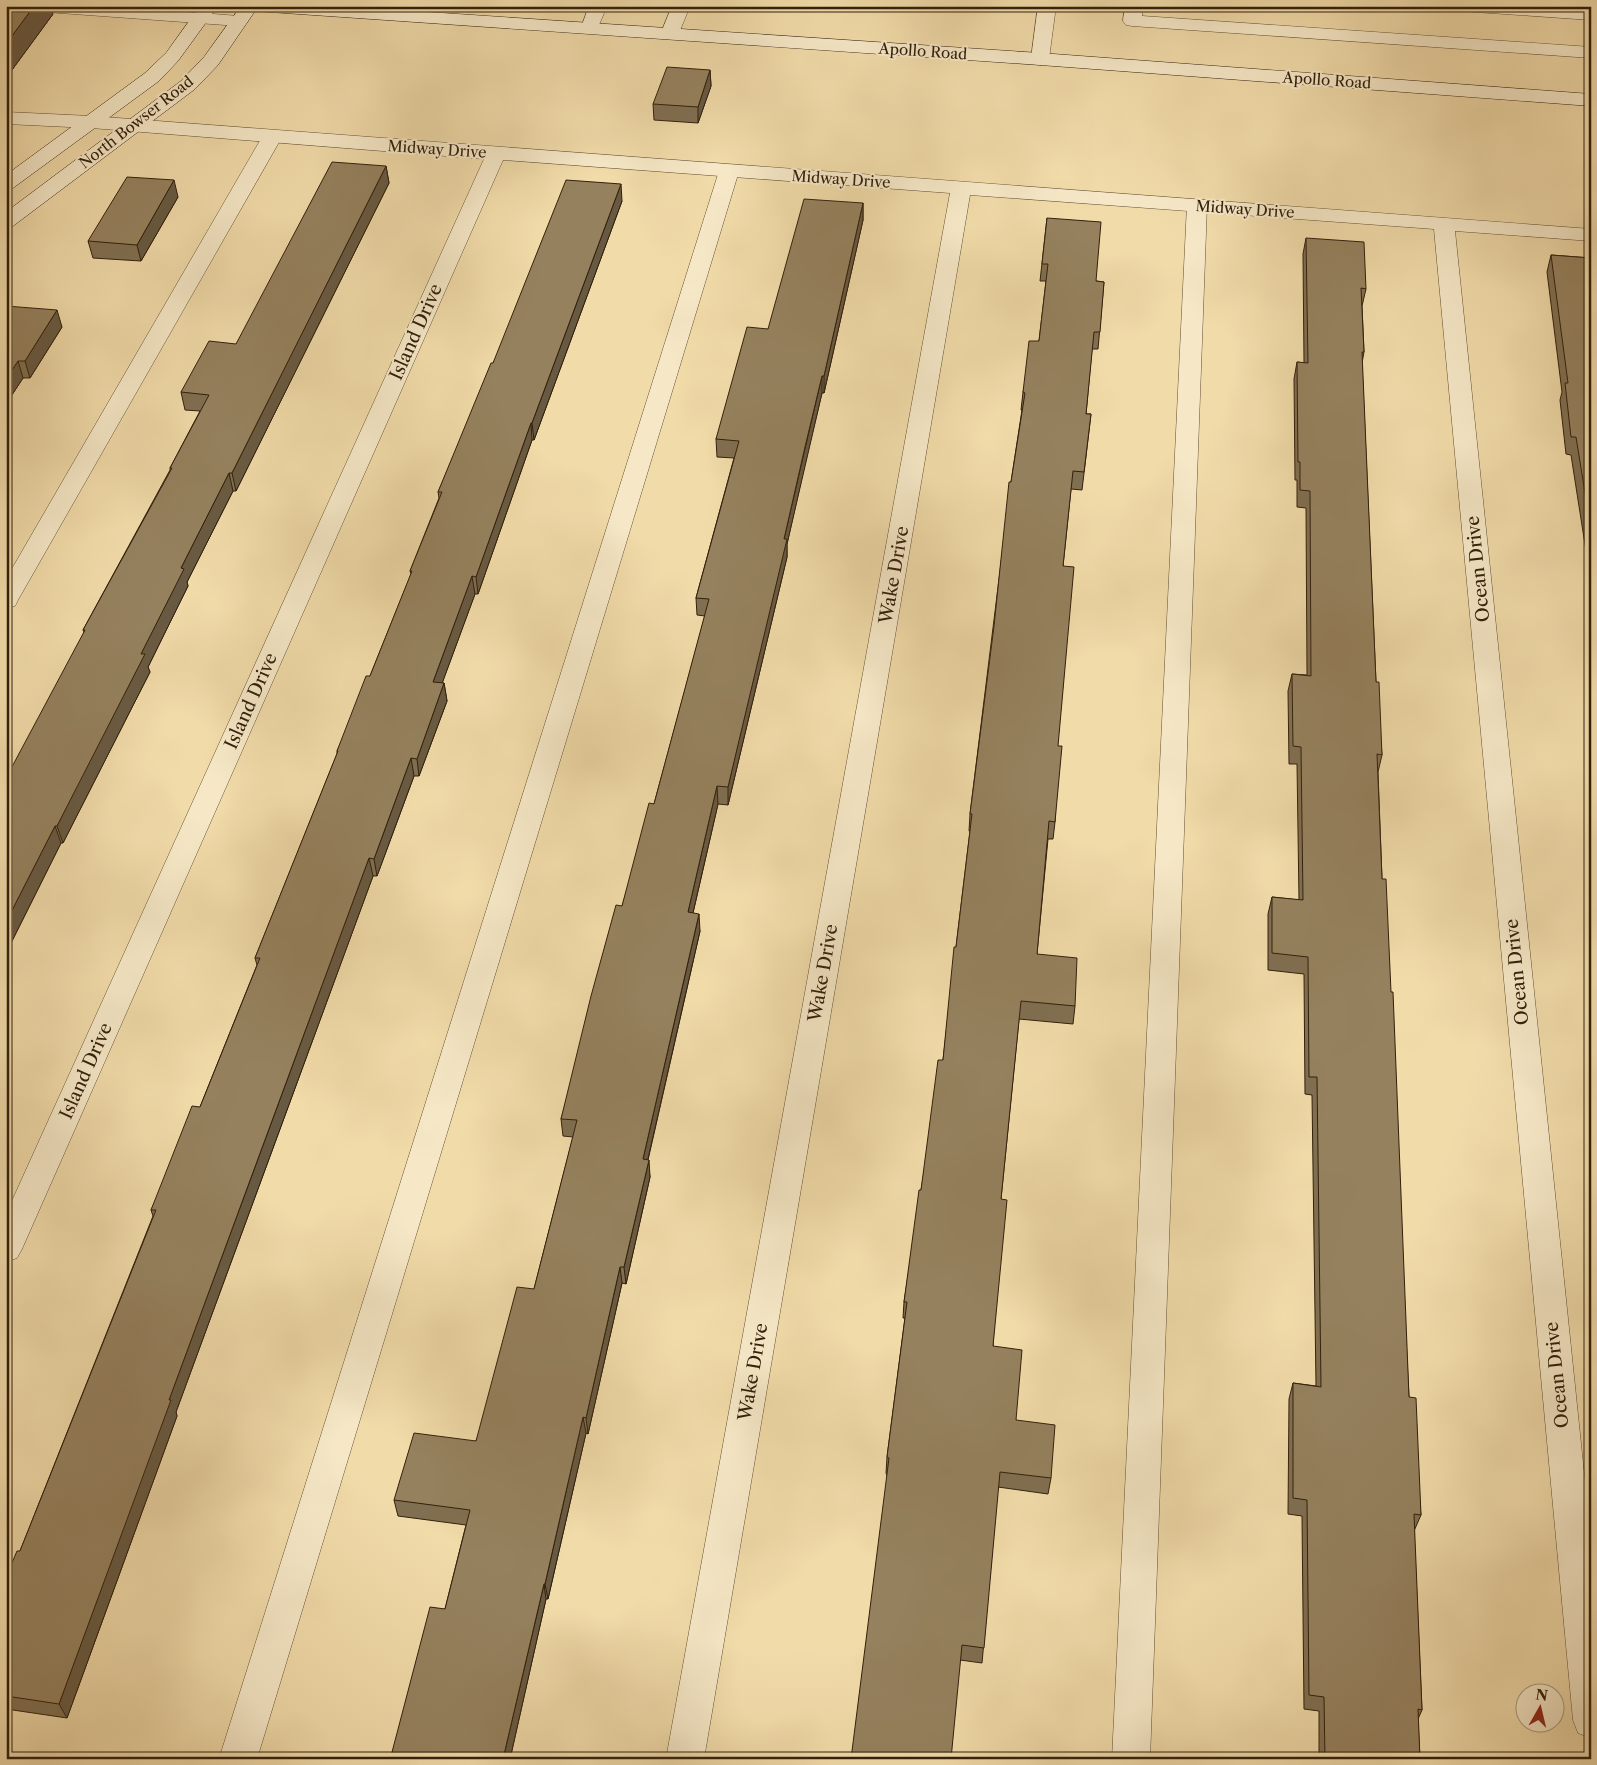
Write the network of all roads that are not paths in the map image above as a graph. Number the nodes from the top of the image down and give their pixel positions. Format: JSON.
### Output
{"nodes":[{"id":1,"x":32,"y":6,"type":"edge"},
{"id":2,"x":254,"y":6,"type":"edge"},
{"id":3,"x":598,"y":6,"type":"edge"},
{"id":4,"x":681,"y":6,"type":"edge"},
{"id":5,"x":1047,"y":6,"type":"edge"},
{"id":6,"x":1134,"y":6,"type":"edge"},
{"id":7,"x":1462,"y":6,"type":"edge"},
{"id":8,"x":343,"y":9,"type":"edge"},
{"id":9,"x":205,"y":12,"type":"edge"},
{"id":10,"x":244,"y":14,"type":"edge"},
{"id":11,"x":1591,"y":15,"type":"edge"},
{"id":12,"x":590,"y":28,"type":"junction"},
{"id":13,"x":670,"y":33,"type":"junction"},
{"id":14,"x":1591,"y":53,"type":"edge"},
{"id":15,"x":1040,"y":59,"type":"junction"},
{"id":16,"x":1591,"y":100,"type":"edge"},
{"id":17,"x":6,"y":118,"type":"edge"},
{"id":18,"x":91,"y":122,"type":"junction"},
{"id":19,"x":135,"y":125,"type":"junction"},
{"id":20,"x":272,"y":137,"type":"junction"},
{"id":21,"x":496,"y":154,"type":"junction"},
{"id":22,"x":729,"y":171,"type":"junction"},
{"id":23,"x":6,"y":184,"type":"edge"},
{"id":24,"x":960,"y":188,"type":"junction"},
{"id":25,"x":1197,"y":205,"type":"junction"},
{"id":26,"x":6,"y":222,"type":"edge"},
{"id":27,"x":1444,"y":224,"type":"junction"},
{"id":28,"x":1591,"y":235,"type":"edge"},
{"id":29,"x":6,"y":600,"type":"edge"},
{"id":30,"x":6,"y":1249,"type":"edge"},
{"id":31,"x":1591,"y":1720,"type":"edge"},
{"id":32,"x":238,"y":1759,"type":"edge"},
{"id":33,"x":685,"y":1759,"type":"edge"},
{"id":34,"x":1131,"y":1759,"type":"edge"}],
"edges":[{"from":1,"to":9,"type":"street"},
{"from":2,"to":8,"type":"street","name":"Apollo Road"},
{"from":3,"to":12,"type":"street"},
{"from":4,"to":13,"type":"street"},
{"from":5,"to":15,"type":"street"},
{"from":6,"to":14,"type":"street"},
{"from":7,"to":11,"type":"street"},
{"from":8,"to":12,"type":"street","name":"Apollo Road"},
{"from":9,"to":10,"type":"street"},
{"from":9,"to":18,"type":"street","name":"North Bowser Road"},
{"from":10,"to":19,"type":"street","name":"North Bowser Road"},
{"from":12,"to":13,"type":"street","name":"Apollo Road"},
{"from":13,"to":15,"type":"street","name":"Apollo Road"},
{"from":15,"to":16,"type":"street","name":"Apollo Road"},
{"from":17,"to":18,"type":"street","name":"Midway Drive"},
{"from":18,"to":19,"type":"street","name":"Midway Drive"},
{"from":18,"to":23,"type":"street","name":"North Bowser Road"},
{"from":19,"to":20,"type":"street","name":"Midway Drive"},
{"from":19,"to":26,"type":"street","name":"North Bowser Road"},
{"from":20,"to":21,"type":"street","name":"Midway Drive"},
{"from":20,"to":29,"type":"street"},
{"from":21,"to":22,"type":"street","name":"Midway Drive"},
{"from":21,"to":30,"type":"street","name":"Island Drive"},
{"from":22,"to":24,"type":"street","name":"Midway Drive"},
{"from":22,"to":32,"type":"street"},
{"from":24,"to":25,"type":"street","name":"Midway Drive"},
{"from":24,"to":33,"type":"street","name":"Wake Drive"},
{"from":25,"to":27,"type":"street","name":"Midway Drive"},
{"from":25,"to":34,"type":"street"},
{"from":27,"to":28,"type":"street","name":"Midway Drive"},
{"from":27,"to":31,"type":"street","name":"Ocean Drive"}]}
